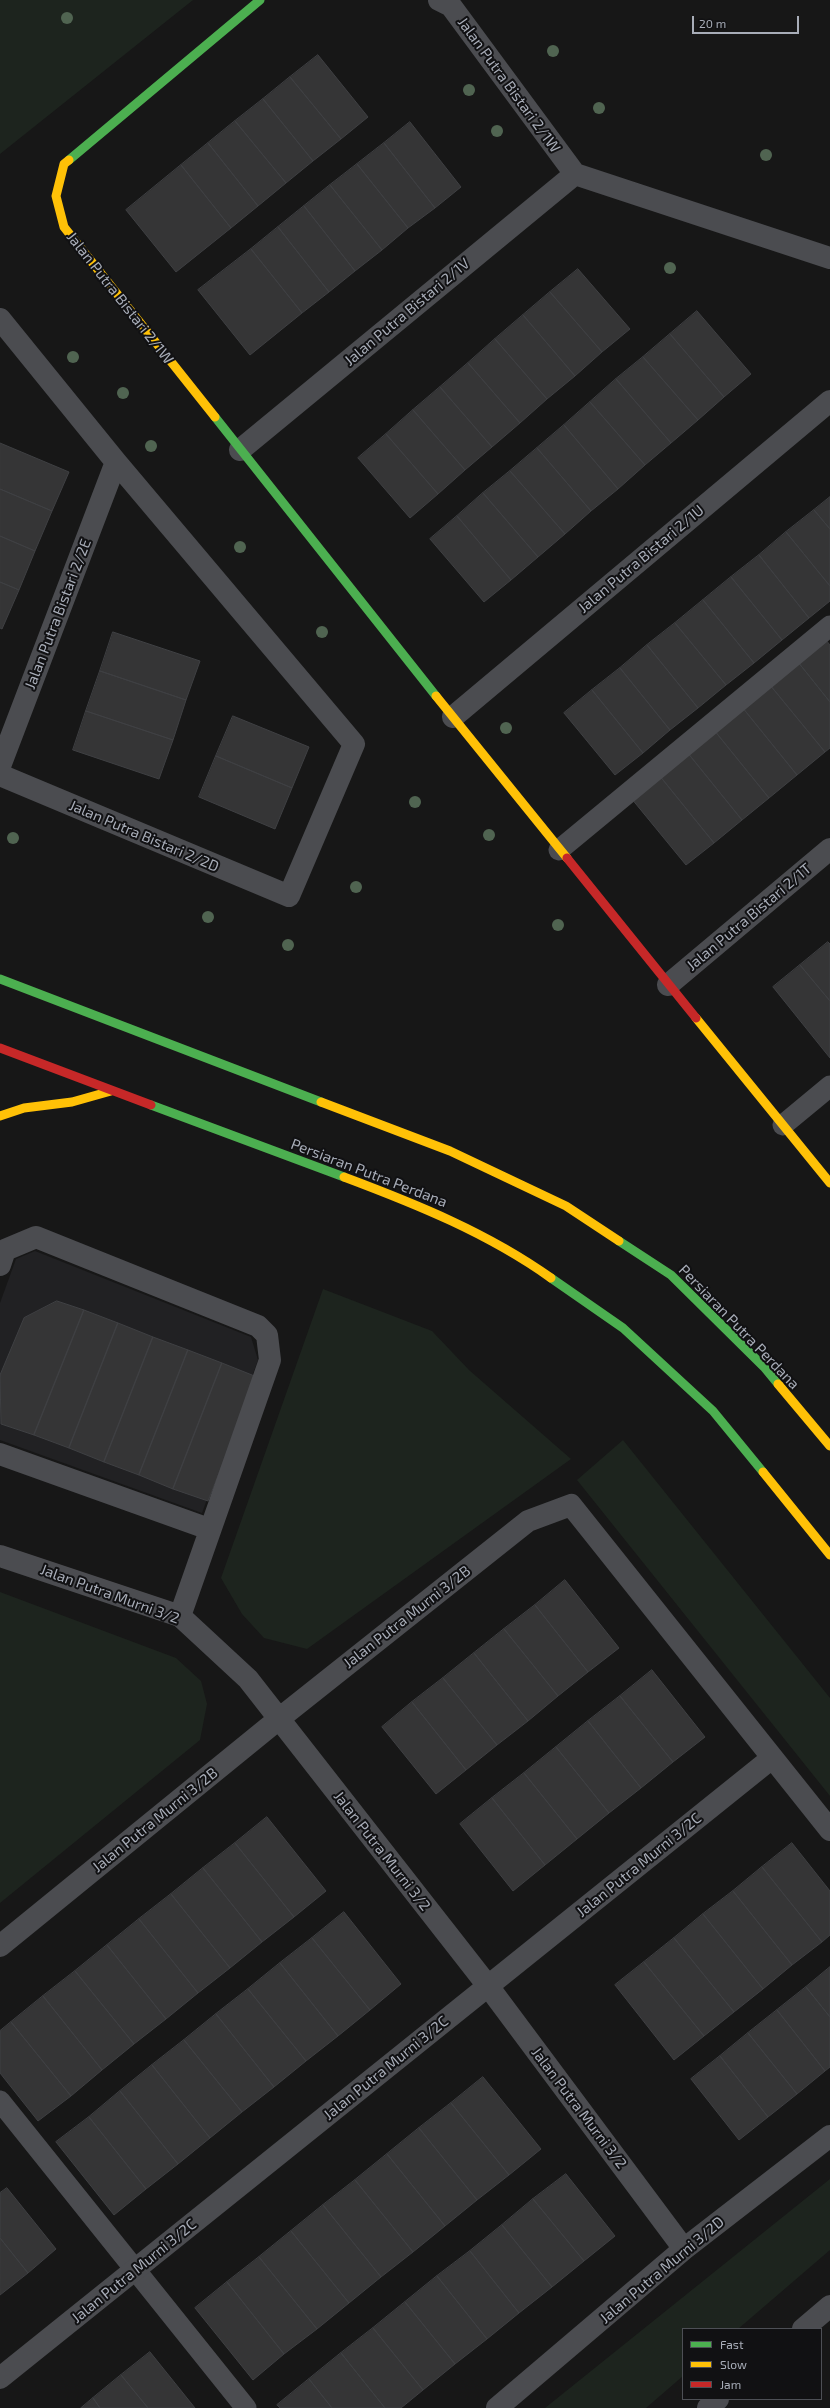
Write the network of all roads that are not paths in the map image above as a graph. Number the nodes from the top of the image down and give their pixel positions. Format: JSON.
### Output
{"nodes":[{"id":1,"x":260,"y":0,"type":"edge"},
{"id":2,"x":439,"y":0,"type":"edge"},
{"id":3,"x":575,"y":174,"type":"junction"},
{"id":4,"x":830,"y":258,"type":"edge"},
{"id":5,"x":0,"y":319,"type":"edge"},
{"id":6,"x":830,"y":401,"type":"edge"},
{"id":7,"x":240,"y":450,"type":"junction"},
{"id":8,"x":116,"y":462,"type":"junction"},
{"id":9,"x":830,"y":626,"type":"edge"},
{"id":10,"x":453,"y":717,"type":"junction"},
{"id":11,"x":0,"y":766,"type":"edge"},
{"id":12,"x":0,"y":775,"type":"edge"},
{"id":13,"x":830,"y":849,"type":"edge"},
{"id":14,"x":559,"y":850,"type":"junction"},
{"id":15,"x":0,"y":979,"type":"edge"},
{"id":16,"x":668,"y":985,"type":"junction"},
{"id":17,"x":0,"y":1048,"type":"edge"},
{"id":18,"x":830,"y":1086,"type":"edge"},
{"id":19,"x":111,"y":1090,"type":"junction"},
{"id":20,"x":0,"y":1116,"type":"edge"},
{"id":21,"x":783,"y":1125,"type":"junction"},
{"id":22,"x":830,"y":1182,"type":"edge"},
{"id":23,"x":0,"y":1264,"type":"edge"},
{"id":24,"x":830,"y":1446,"type":"edge"},
{"id":25,"x":0,"y":1454,"type":"edge"},
{"id":26,"x":209,"y":1528,"type":"junction"},
{"id":27,"x":830,"y":1555,"type":"edge"},
{"id":28,"x":0,"y":1556,"type":"edge"},
{"id":29,"x":180,"y":1616,"type":"junction"},
{"id":30,"x":280,"y":1718,"type":"junction"},
{"id":31,"x":772,"y":1758,"type":"junction"},
{"id":32,"x":830,"y":1830,"type":"edge"},
{"id":33,"x":0,"y":1946,"type":"edge"},
{"id":34,"x":488,"y":1986,"type":"junction"},
{"id":35,"x":0,"y":2101,"type":"edge"},
{"id":36,"x":830,"y":2136,"type":"edge"},
{"id":37,"x":684,"y":2249,"type":"junction"},
{"id":38,"x":135,"y":2270,"type":"junction"},
{"id":39,"x":830,"y":2306,"type":"edge"},
{"id":40,"x":804,"y":2328,"type":"edge"},
{"id":41,"x":0,"y":2378,"type":"edge"},
{"id":42,"x":717,"y":2400,"type":"edge"},
{"id":43,"x":246,"y":2408,"type":"edge"},
{"id":44,"x":497,"y":2408,"type":"edge"},
{"id":45,"x":708,"y":2408,"type":"edge"}],
"edges":[{"from":1,"to":7,"type":"main road","name":"Jalan Putra Bistari 2/1W"},
{"from":2,"to":3,"type":"street","name":"Jalan Putra Bistari 2/1W"},
{"from":3,"to":4,"type":"street"},
{"from":3,"to":7,"type":"street","name":"Jalan Putra Bistari 2/1V"},
{"from":5,"to":8,"type":"street"},
{"from":6,"to":10,"type":"street","name":"Jalan Putra Bistari 2/1U"},
{"from":7,"to":10,"type":"main road","name":"Jalan Putra Bistari 2/1W"},
{"from":8,"to":11,"type":"street","name":"Jalan Putra Bistari 2/2E"},
{"from":8,"to":12,"type":"street","name":"Jalan Putra Bistari 2/2D"},
{"from":9,"to":14,"type":"lane"},
{"from":10,"to":14,"type":"main road","name":"Jalan Putra Bistari 2/1W"},
{"from":13,"to":16,"type":"street","name":"Jalan Putra Bistari 2/1T"},
{"from":14,"to":16,"type":"main road","name":"Jalan Putra Bistari 2/1W"},
{"from":15,"to":24,"type":"main road","name":"Persiaran Putra Perdana"},
{"from":16,"to":21,"type":"main road","name":"Jalan Putra Bistari 2/1W"},
{"from":17,"to":19,"type":"main road","name":"Persiaran Putra Perdana"},
{"from":18,"to":21,"type":"lane"},
{"from":19,"to":20,"type":"main road"},
{"from":19,"to":27,"type":"main road","name":"Persiaran Putra Perdana"},
{"from":21,"to":22,"type":"main road","name":"Jalan Putra Bistari 2/1W"},
{"from":23,"to":26,"type":"street"},
{"from":25,"to":26,"type":"street"},
{"from":26,"to":29,"type":"street"},
{"from":28,"to":29,"type":"street","name":"Jalan Putra Murni 3/2"},
{"from":29,"to":30,"type":"street","name":"Jalan Putra Murni 3/2"},
{"from":30,"to":31,"type":"street","name":"Jalan Putra Murni 3/2B"},
{"from":30,"to":33,"type":"street","name":"Jalan Putra Murni 3/2B"},
{"from":30,"to":34,"type":"street","name":"Jalan Putra Murni 3/2"},
{"from":31,"to":32,"type":"street"},
{"from":31,"to":34,"type":"street","name":"Jalan Putra Murni 3/2C"},
{"from":34,"to":37,"type":"street","name":"Jalan Putra Murni 3/2"},
{"from":34,"to":38,"type":"street","name":"Jalan Putra Murni 3/2C"},
{"from":35,"to":38,"type":"lane"},
{"from":36,"to":37,"type":"street","name":"Jalan Putra Murni 3/2D"},
{"from":37,"to":44,"type":"street","name":"Jalan Putra Murni 3/2D"},
{"from":38,"to":41,"type":"street","name":"Jalan Putra Murni 3/2C"},
{"from":38,"to":43,"type":"lane"},
{"from":39,"to":40,"type":"street"},
{"from":42,"to":45,"type":"street"}]}
